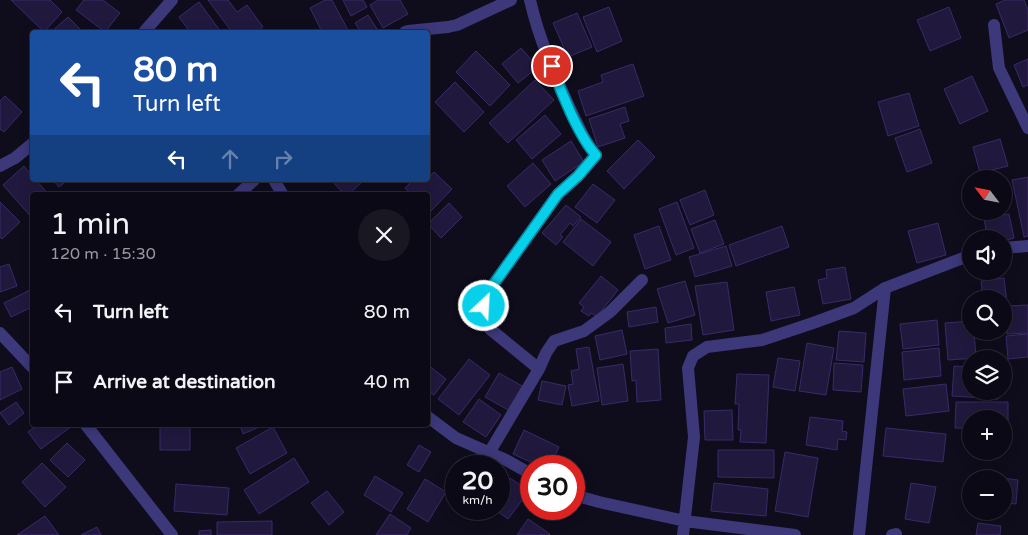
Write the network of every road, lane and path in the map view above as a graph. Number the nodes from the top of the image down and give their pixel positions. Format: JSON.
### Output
{"nodes":[{"id":1,"x":172,"y":0,"type":"edge"},
{"id":2,"x":511,"y":0,"type":"edge"},
{"id":3,"x":530,"y":0,"type":"edge"},
{"id":4,"x":994,"y":26,"type":"dead end"},
{"id":5,"x":146,"y":30,"type":"edge"},
{"id":6,"x":418,"y":30,"type":"edge"},
{"id":7,"x":1028,"y":128,"type":"edge"},
{"id":8,"x":30,"y":146,"type":"edge"},
{"id":9,"x":0,"y":166,"type":"edge"},
{"id":10,"x":252,"y":182,"type":"edge"},
{"id":11,"x":241,"y":192,"type":"edge"},
{"id":12,"x":1028,"y":246,"type":"edge"},
{"id":13,"x":1012,"y":247,"type":"edge"},
{"id":14,"x":962,"y":258,"type":"edge"},
{"id":15,"x":642,"y":280,"type":"dead end"},
{"id":16,"x":885,"y":288,"type":"junction"},
{"id":17,"x":0,"y":333,"type":"edge"},
{"id":18,"x":30,"y":364,"type":"edge"},
{"id":19,"x":539,"y":369,"type":"junction"},
{"id":20,"x":430,"y":418,"type":"edge"},
{"id":21,"x":88,"y":427,"type":"edge"},
{"id":22,"x":489,"y":453,"type":"junction"},
{"id":23,"x":520,"y":468,"type":"edge"},
{"id":24,"x":585,"y":498,"type":"edge"},
{"id":25,"x":685,"y":521,"type":"junction"},
{"id":26,"x":172,"y":535,"type":"edge"},
{"id":27,"x":683,"y":535,"type":"edge"},
{"id":28,"x":795,"y":535,"type":"edge"},
{"id":29,"x":859,"y":535,"type":"edge"}],
"edges":[{"from":1,"to":5,"type":"street"},
{"from":2,"to":6,"type":"street"},
{"from":3,"to":19,"type":"street"},
{"from":4,"to":7,"type":"street"},
{"from":8,"to":9,"type":"street"},
{"from":10,"to":11,"type":"street"},
{"from":12,"to":13,"type":"street"},
{"from":14,"to":16,"type":"street"},
{"from":15,"to":19,"type":"street"},
{"from":16,"to":25,"type":"street"},
{"from":16,"to":29,"type":"street"},
{"from":17,"to":18,"type":"street"},
{"from":19,"to":22,"type":"street"},
{"from":20,"to":22,"type":"street"},
{"from":21,"to":26,"type":"street"},
{"from":22,"to":23,"type":"street"},
{"from":24,"to":25,"type":"street"},
{"from":25,"to":27,"type":"street"},
{"from":25,"to":28,"type":"street"}]}
